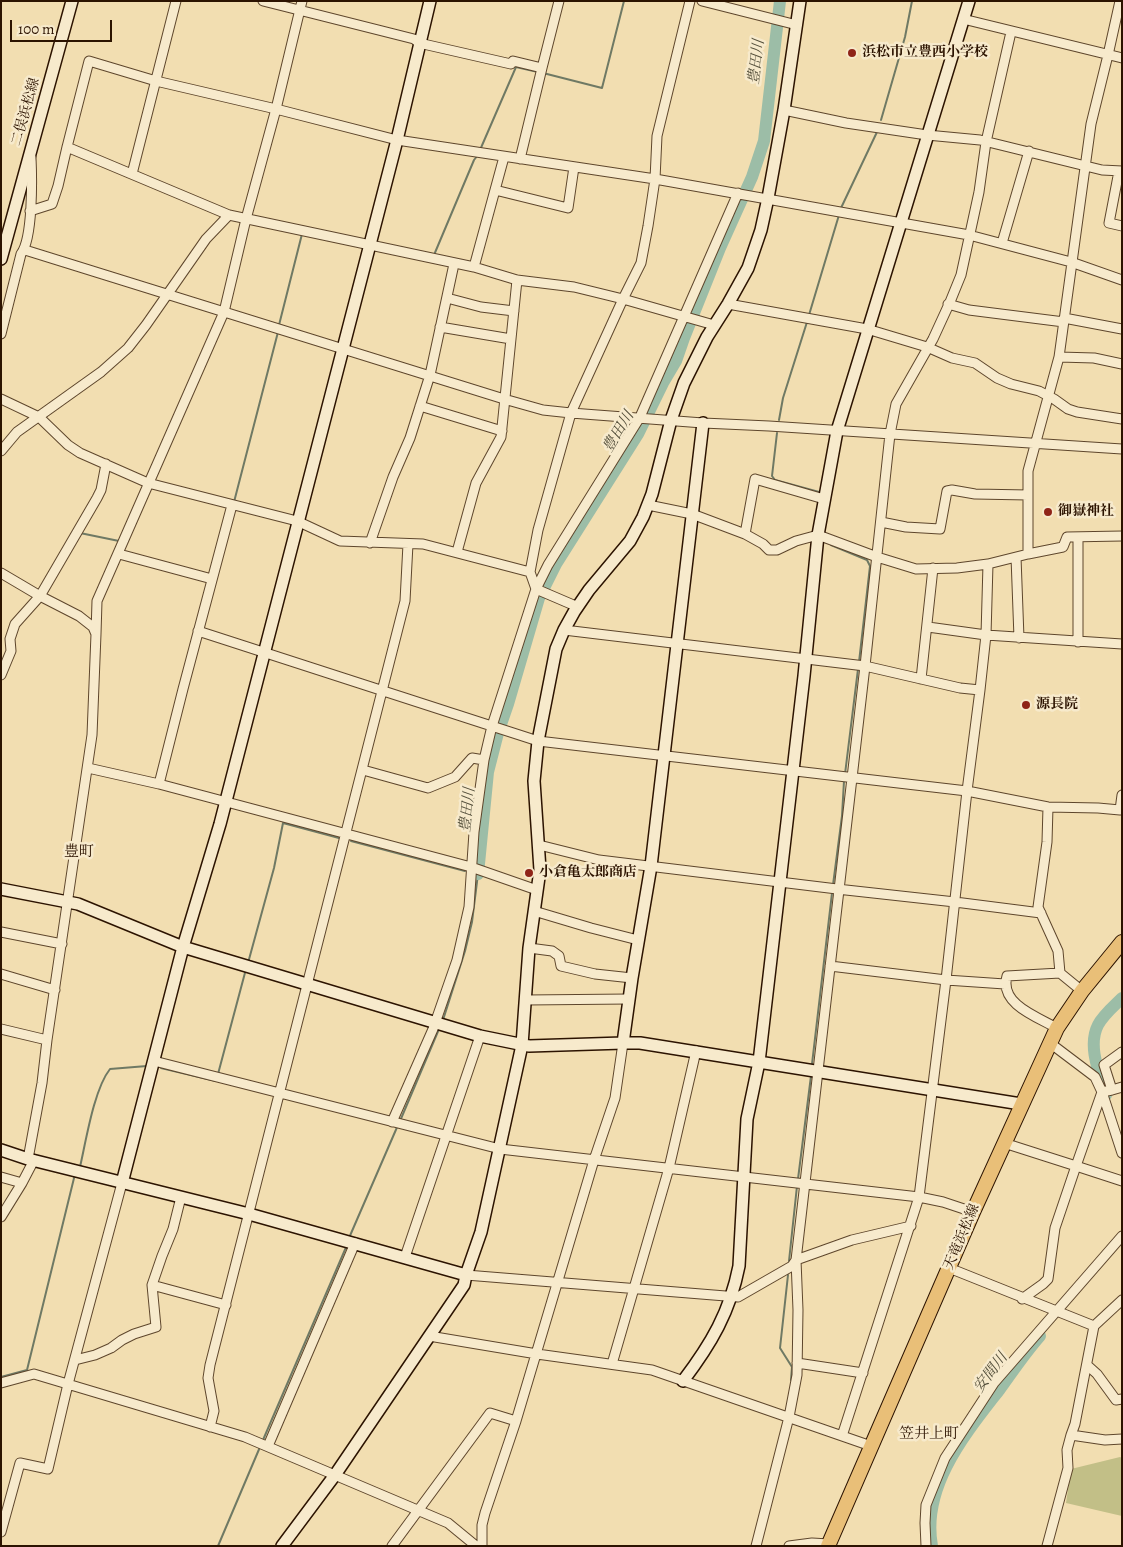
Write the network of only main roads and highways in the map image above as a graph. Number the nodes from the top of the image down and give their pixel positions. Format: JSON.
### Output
{"nodes":[{"id":1,"x":1122,"y":943,"type":"edge"},
{"id":2,"x":829,"y":1545,"type":"edge"}],
"edges":[{"from":1,"to":2,"type":"main road","name":"天竜浜松線"}]}
